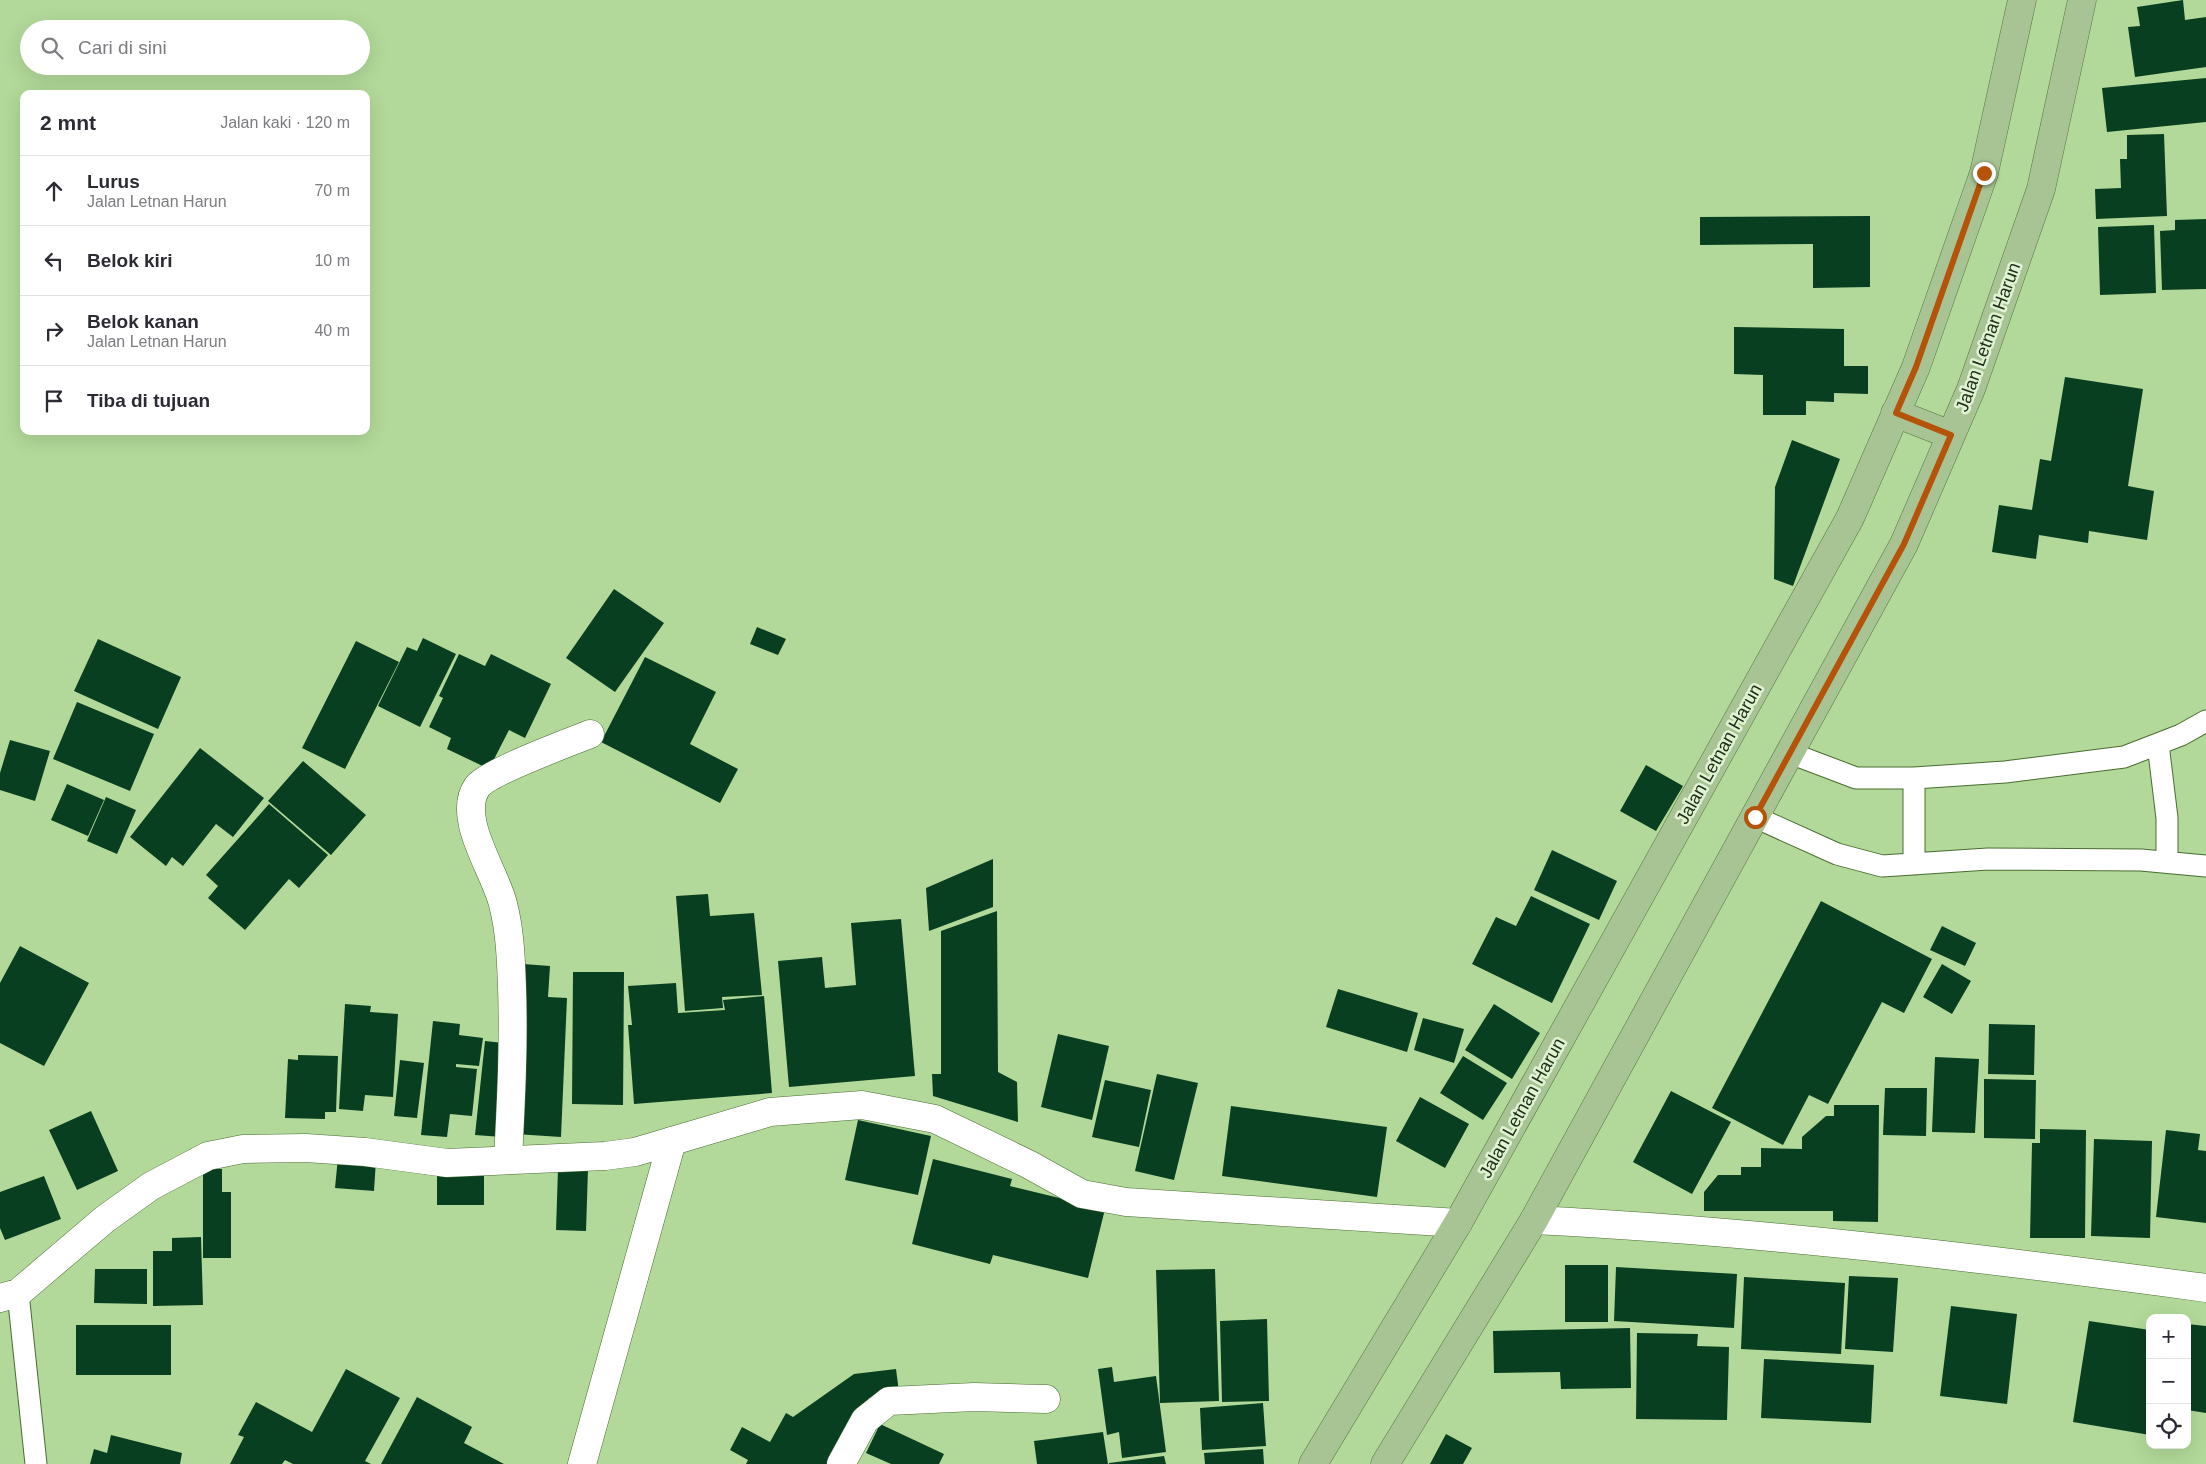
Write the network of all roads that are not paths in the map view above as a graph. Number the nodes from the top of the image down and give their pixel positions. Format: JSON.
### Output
{"nodes":[{"id":1,"x":2022,"y":0,"type":"edge"},
{"id":2,"x":2082,"y":0,"type":"edge"},
{"id":3,"x":1896,"y":413,"type":"junction"},
{"id":4,"x":1951,"y":435,"type":"junction"},
{"id":5,"x":2206,"y":721,"type":"edge"},
{"id":6,"x":590,"y":734,"type":"dead end"},
{"id":7,"x":2158,"y":744,"type":"junction"},
{"id":8,"x":1790,"y":753,"type":"junction"},
{"id":9,"x":1914,"y":778,"type":"junction"},
{"id":10,"x":1755,"y":817,"type":"junction"},
{"id":11,"x":2166,"y":862,"type":"junction"},
{"id":12,"x":1914,"y":864,"type":"junction"},
{"id":13,"x":2206,"y":866,"type":"edge"},
{"id":14,"x":672,"y":1141,"type":"junction"},
{"id":15,"x":508,"y":1160,"type":"junction"},
{"id":16,"x":1534,"y":1220,"type":"junction"},
{"id":17,"x":1458,"y":1223,"type":"junction"},
{"id":18,"x":2206,"y":1288,"type":"edge"},
{"id":19,"x":9,"y":1295,"type":"edge"},
{"id":20,"x":1046,"y":1399,"type":"dead end"},
{"id":21,"x":36,"y":1464,"type":"edge"},
{"id":22,"x":582,"y":1464,"type":"edge"},
{"id":23,"x":842,"y":1464,"type":"edge"},
{"id":24,"x":1313,"y":1464,"type":"edge"},
{"id":25,"x":1385,"y":1464,"type":"edge"}],
"edges":[{"from":1,"to":3,"type":"main road","name":"Jalan Letnan Harun"},
{"from":2,"to":4,"type":"main road","name":"Jalan Letnan Harun"},
{"from":3,"to":4,"type":"main road"},
{"from":3,"to":17,"type":"main road","name":"Jalan Letnan Harun"},
{"from":4,"to":8,"type":"main road","name":"Jalan Letnan Harun"},
{"from":5,"to":7,"type":"lane"},
{"from":6,"to":15,"type":"street"},
{"from":7,"to":9,"type":"lane"},
{"from":7,"to":11,"type":"lane"},
{"from":8,"to":9,"type":"lane"},
{"from":8,"to":10,"type":"main road","name":"Jalan Letnan Harun"},
{"from":9,"to":12,"type":"lane"},
{"from":10,"to":12,"type":"lane"},
{"from":10,"to":16,"type":"main road","name":"Jalan Letnan Harun"},
{"from":11,"to":12,"type":"lane"},
{"from":11,"to":13,"type":"lane"},
{"from":14,"to":15,"type":"street"},
{"from":14,"to":17,"type":"street"},
{"from":14,"to":22,"type":"street"},
{"from":15,"to":19,"type":"street"},
{"from":16,"to":18,"type":"street"},
{"from":16,"to":25,"type":"main road","name":"Jalan Letnan Harun"},
{"from":17,"to":24,"type":"main road","name":"Jalan Letnan Harun"},
{"from":19,"to":21,"type":"lane"},
{"from":20,"to":23,"type":"street"}]}
